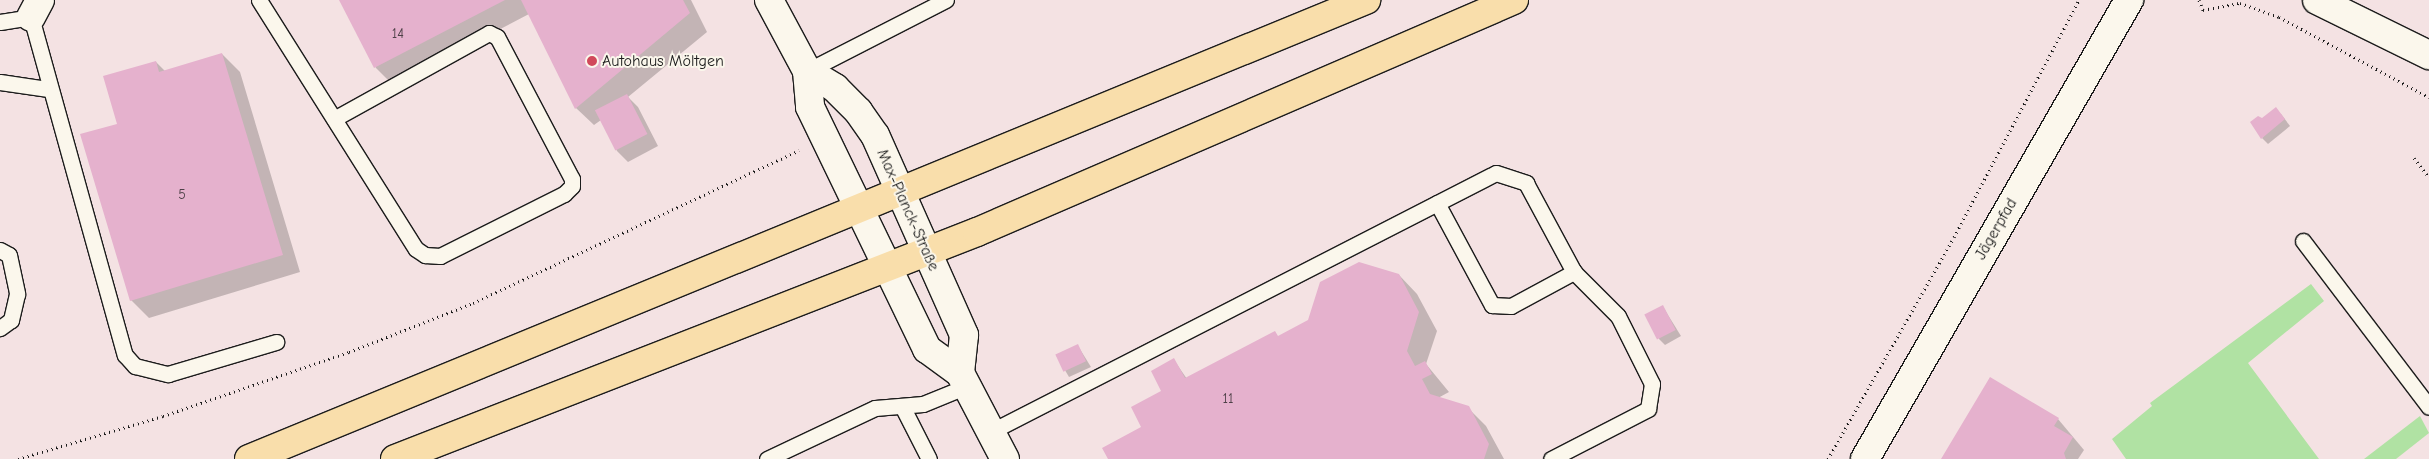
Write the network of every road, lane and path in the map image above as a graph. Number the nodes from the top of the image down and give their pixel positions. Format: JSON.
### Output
{"nodes":[{"id":1,"x":259,"y":0,"type":"edge"},
{"id":2,"x":769,"y":0,"type":"edge"},
{"id":3,"x":946,"y":0,"type":"edge"},
{"id":4,"x":1366,"y":0,"type":"edge"},
{"id":5,"x":1514,"y":0,"type":"edge"},
{"id":6,"x":2078,"y":0,"type":"edge"},
{"id":7,"x":2129,"y":0,"type":"edge"},
{"id":8,"x":2199,"y":0,"type":"edge"},
{"id":9,"x":2317,"y":0,"type":"edge"},
{"id":10,"x":35,"y":9,"type":"edge"},
{"id":11,"x":0,"y":22,"type":"edge"},
{"id":12,"x":2429,"y":55,"type":"edge"},
{"id":13,"x":807,"y":71,"type":"junction"},
{"id":14,"x":0,"y":82,"type":"edge"},
{"id":15,"x":48,"y":89,"type":"junction"},
{"id":16,"x":2429,"y":97,"type":"edge"},
{"id":17,"x":334,"y":119,"type":"junction"},
{"id":18,"x":2414,"y":158,"type":"dead end"},
{"id":19,"x":834,"y":159,"type":"junction"},
{"id":20,"x":2429,"y":178,"type":"edge"},
{"id":21,"x":900,"y":192,"type":"junction"},
{"id":22,"x":1437,"y":203,"type":"junction"},
{"id":23,"x":858,"y":210,"type":"junction"},
{"id":24,"x":2303,"y":241,"type":"dead end"},
{"id":25,"x":0,"y":250,"type":"edge"},
{"id":26,"x":926,"y":252,"type":"junction"},
{"id":27,"x":886,"y":267,"type":"junction"},
{"id":28,"x":1574,"y":272,"type":"junction"},
{"id":29,"x":0,"y":328,"type":"edge"},
{"id":30,"x":276,"y":342,"type":"dead end"},
{"id":31,"x":963,"y":380,"type":"junction"},
{"id":32,"x":902,"y":406,"type":"junction"},
{"id":33,"x":2429,"y":407,"type":"edge"},
{"id":34,"x":990,"y":432,"type":"junction"},
{"id":35,"x":18,"y":459,"type":"edge"},
{"id":36,"x":249,"y":459,"type":"edge"},
{"id":37,"x":395,"y":459,"type":"edge"},
{"id":38,"x":767,"y":459,"type":"edge"},
{"id":39,"x":929,"y":459,"type":"edge"},
{"id":40,"x":1005,"y":459,"type":"edge"},
{"id":41,"x":1551,"y":459,"type":"edge"},
{"id":42,"x":1828,"y":459,"type":"edge"},
{"id":43,"x":1865,"y":459,"type":"edge"}],
"edges":[{"from":1,"to":17,"type":"lane"},
{"from":2,"to":13,"type":"street"},
{"from":3,"to":13,"type":"lane"},
{"from":4,"to":21,"type":"main road"},
{"from":5,"to":26,"type":"main road"},
{"from":6,"to":42,"type":"path"},
{"from":7,"to":43,"type":"street","name":"Jägerpfad"},
{"from":8,"to":16,"type":"path"},
{"from":9,"to":12,"type":"street"},
{"from":10,"to":11,"type":"lane"},
{"from":10,"to":15,"type":"lane"},
{"from":13,"to":19,"type":"street"},
{"from":13,"to":21,"type":"street","name":"Max-Planck-Straße"},
{"from":14,"to":15,"type":"lane"},
{"from":15,"to":30,"type":"lane"},
{"from":17,"to":17,"type":"lane"},
{"from":18,"to":20,"type":"path"},
{"from":19,"to":23,"type":"street"},
{"from":19,"to":35,"type":"path"},
{"from":21,"to":23,"type":"main road"},
{"from":21,"to":26,"type":"street","name":"Max-Planck-Straße"},
{"from":22,"to":28,"type":"lane"},
{"from":22,"to":28,"type":"lane"},
{"from":22,"to":34,"type":"lane"},
{"from":23,"to":27,"type":"street"},
{"from":23,"to":36,"type":"main road"},
{"from":24,"to":33,"type":"lane"},
{"from":25,"to":29,"type":"lane"},
{"from":26,"to":27,"type":"main road"},
{"from":26,"to":31,"type":"street","name":"Max-Planck-Straße"},
{"from":27,"to":31,"type":"street"},
{"from":27,"to":37,"type":"main road"},
{"from":28,"to":41,"type":"lane"},
{"from":31,"to":32,"type":"lane"},
{"from":31,"to":34,"type":"street"},
{"from":32,"to":38,"type":"lane"},
{"from":32,"to":39,"type":"lane"},
{"from":34,"to":40,"type":"street"}]}
